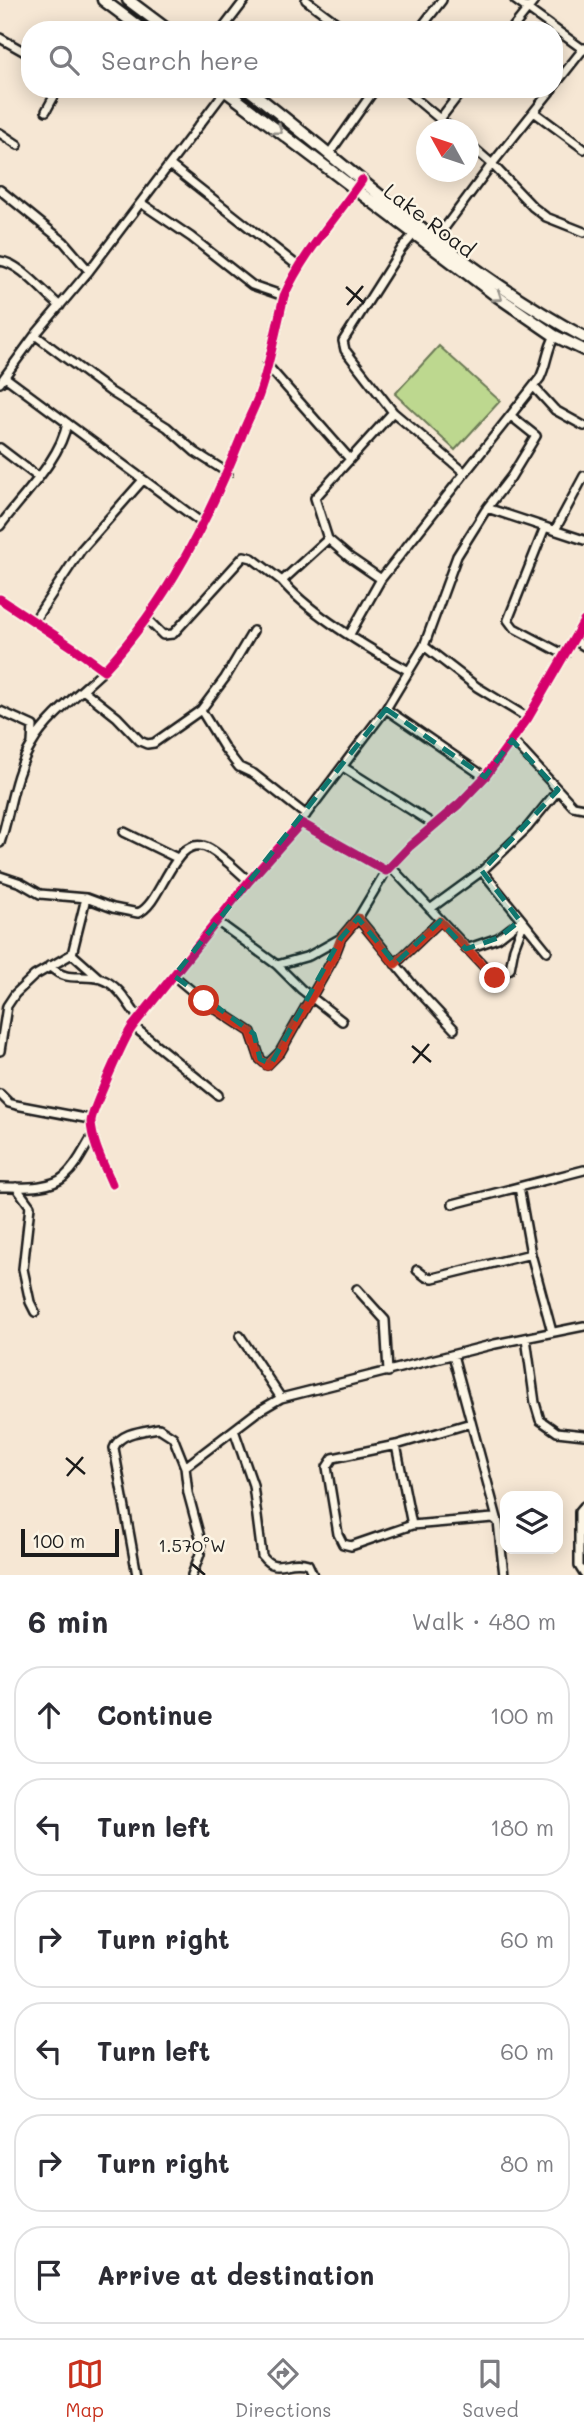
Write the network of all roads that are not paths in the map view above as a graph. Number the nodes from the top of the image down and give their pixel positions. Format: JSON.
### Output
{"nodes":[{"id":1,"x":103,"y":0,"type":"edge"},
{"id":2,"x":128,"y":0,"type":"edge"},
{"id":3,"x":245,"y":0,"type":"edge"},
{"id":4,"x":306,"y":0,"type":"edge"},
{"id":5,"x":515,"y":0,"type":"edge"},
{"id":6,"x":535,"y":0,"type":"edge"},
{"id":7,"x":439,"y":1,"type":"edge"},
{"id":8,"x":527,"y":10,"type":"junction"},
{"id":9,"x":131,"y":21,"type":"edge"},
{"id":10,"x":157,"y":21,"type":"edge"},
{"id":11,"x":229,"y":21,"type":"edge"},
{"id":12,"x":334,"y":21,"type":"edge"},
{"id":13,"x":426,"y":21,"type":"edge"},
{"id":14,"x":518,"y":21,"type":"edge"},
{"id":15,"x":543,"y":21,"type":"edge"},
{"id":16,"x":563,"y":35,"type":"edge"},
{"id":17,"x":0,"y":38,"type":"edge"},
{"id":18,"x":584,"y":49,"type":"edge"},
{"id":19,"x":21,"y":50,"type":"edge"},
{"id":20,"x":563,"y":75,"type":"edge"},
{"id":21,"x":53,"y":98,"type":"edge"},
{"id":22,"x":218,"y":98,"type":"edge"},
{"id":23,"x":235,"y":98,"type":"edge"},
{"id":24,"x":259,"y":98,"type":"edge"},
{"id":25,"x":369,"y":98,"type":"edge"},
{"id":26,"x":415,"y":98,"type":"edge"},
{"id":27,"x":456,"y":98,"type":"edge"},
{"id":28,"x":545,"y":98,"type":"edge"},
{"id":29,"x":46,"y":111,"type":"dead end"},
{"id":30,"x":534,"y":112,"type":"junction"},
{"id":31,"x":440,"y":118,"type":"joint"},
{"id":32,"x":0,"y":133,"type":"edge"},
{"id":33,"x":18,"y":145,"type":"dead end"},
{"id":34,"x":584,"y":149,"type":"edge"},
{"id":35,"x":479,"y":152,"type":"edge"},
{"id":36,"x":329,"y":154,"type":"junction"},
{"id":37,"x":492,"y":163,"type":"junction"},
{"id":38,"x":170,"y":165,"type":"junction"},
{"id":39,"x":362,"y":180,"type":"junction"},
{"id":40,"x":355,"y":189,"type":"junction"},
{"id":41,"x":0,"y":190,"type":"edge"},
{"id":42,"x":141,"y":203,"type":"junction"},
{"id":43,"x":584,"y":232,"type":"edge"},
{"id":44,"x":414,"y":234,"type":"junction"},
{"id":45,"x":438,"y":238,"type":"junction"},
{"id":46,"x":0,"y":261,"type":"edge"},
{"id":47,"x":299,"y":267,"type":"junction"},
{"id":48,"x":89,"y":271,"type":"junction"},
{"id":49,"x":284,"y":296,"type":"junction"},
{"id":50,"x":60,"y":306,"type":"junction"},
{"id":51,"x":35,"y":335,"type":"junction"},
{"id":52,"x":555,"y":336,"type":"junction"},
{"id":53,"x":584,"y":337,"type":"edge"},
{"id":54,"x":584,"y":351,"type":"edge"},
{"id":55,"x":267,"y":365,"type":"junction"},
{"id":56,"x":2,"y":380,"type":"edge"},
{"id":57,"x":534,"y":387,"type":"junction"},
{"id":58,"x":393,"y":412,"type":"junction"},
{"id":59,"x":511,"y":416,"type":"junction"},
{"id":60,"x":67,"y":424,"type":"junction"},
{"id":61,"x":584,"y":426,"type":"edge"},
{"id":62,"x":0,"y":448,"type":"edge"},
{"id":63,"x":349,"y":458,"type":"junction"},
{"id":64,"x":464,"y":472,"type":"junction"},
{"id":65,"x":228,"y":473,"type":"junction"},
{"id":66,"x":584,"y":476,"type":"edge"},
{"id":67,"x":38,"y":477,"type":"junction"},
{"id":68,"x":143,"y":481,"type":"junction"},
{"id":69,"x":487,"y":508,"type":"junction"},
{"id":70,"x":202,"y":523,"type":"junction"},
{"id":71,"x":0,"y":526,"type":"edge"},
{"id":72,"x":545,"y":527,"type":"junction"},
{"id":73,"x":555,"y":530,"type":"junction"},
{"id":74,"x":328,"y":539,"type":"junction"},
{"id":75,"x":584,"y":540,"type":"edge"},
{"id":76,"x":381,"y":579,"type":"junction"},
{"id":77,"x":282,"y":581,"type":"junction"},
{"id":78,"x":0,"y":599,"type":"edge"},
{"id":79,"x":147,"y":619,"type":"junction"},
{"id":80,"x":34,"y":621,"type":"junction"},
{"id":81,"x":584,"y":621,"type":"edge"},
{"id":82,"x":253,"y":631,"type":"dead end"},
{"id":83,"x":350,"y":634,"type":"junction"},
{"id":84,"x":574,"y":640,"type":"junction"},
{"id":85,"x":424,"y":646,"type":"junction"},
{"id":86,"x":584,"y":646,"type":"edge"},
{"id":87,"x":565,"y":654,"type":"junction"},
{"id":88,"x":104,"y":670,"type":"junction"},
{"id":89,"x":409,"y":671,"type":"junction"},
{"id":90,"x":83,"y":690,"type":"junction"},
{"id":91,"x":386,"y":709,"type":"junction"},
{"id":92,"x":201,"y":710,"type":"junction"},
{"id":93,"x":0,"y":711,"type":"edge"},
{"id":94,"x":527,"y":718,"type":"junction"},
{"id":95,"x":50,"y":722,"type":"junction"},
{"id":96,"x":33,"y":726,"type":"junction"},
{"id":97,"x":512,"y":740,"type":"junction"},
{"id":98,"x":32,"y":744,"type":"junction"},
{"id":99,"x":343,"y":767,"type":"junction"},
{"id":100,"x":485,"y":777,"type":"junction"},
{"id":101,"x":558,"y":790,"type":"junction"},
{"id":102,"x":584,"y":808,"type":"edge"},
{"id":103,"x":306,"y":815,"type":"junction"},
{"id":104,"x":301,"y":823,"type":"junction"},
{"id":105,"x":433,"y":824,"type":"junction"},
{"id":106,"x":124,"y":832,"type":"dead end"},
{"id":107,"x":0,"y":843,"type":"edge"},
{"id":108,"x":177,"y":858,"type":"junction"},
{"id":109,"x":388,"y":868,"type":"junction"},
{"id":110,"x":482,"y":871,"type":"junction"},
{"id":111,"x":0,"y":876,"type":"edge"},
{"id":112,"x":249,"y":881,"type":"junction"},
{"id":113,"x":86,"y":898,"type":"junction"},
{"id":114,"x":430,"y":909,"type":"junction"},
{"id":115,"x":358,"y":918,"type":"junction"},
{"id":116,"x":440,"y":921,"type":"junction"},
{"id":117,"x":218,"y":922,"type":"junction"},
{"id":118,"x":522,"y":922,"type":"junction"},
{"id":119,"x":341,"y":938,"type":"junction"},
{"id":120,"x":466,"y":950,"type":"junction"},
{"id":121,"x":547,"y":951,"type":"dead end"},
{"id":122,"x":72,"y":954,"type":"junction"},
{"id":123,"x":395,"y":964,"type":"junction"},
{"id":124,"x":277,"y":965,"type":"junction"},
{"id":125,"x":48,"y":966,"type":"junction"},
{"id":126,"x":174,"y":976,"type":"junction"},
{"id":127,"x":100,"y":979,"type":"junction"},
{"id":128,"x":312,"y":998,"type":"junction"},
{"id":129,"x":139,"y":1018,"type":"junction"},
{"id":130,"x":342,"y":1021,"type":"dead end"},
{"id":131,"x":133,"y":1026,"type":"junction"},
{"id":132,"x":454,"y":1029,"type":"dead end"},
{"id":133,"x":0,"y":1051,"type":"edge"},
{"id":134,"x":0,"y":1094,"type":"edge"},
{"id":135,"x":218,"y":1095,"type":"dead end"},
{"id":136,"x":90,"y":1119,"type":"junction"},
{"id":137,"x":93,"y":1135,"type":"junction"},
{"id":138,"x":584,"y":1170,"type":"edge"},
{"id":139,"x":112,"y":1184,"type":"dead end"},
{"id":140,"x":0,"y":1187,"type":"edge"},
{"id":141,"x":16,"y":1187,"type":"junction"},
{"id":142,"x":519,"y":1187,"type":"junction"},
{"id":143,"x":453,"y":1204,"type":"dead end"},
{"id":144,"x":531,"y":1254,"type":"junction"},
{"id":145,"x":417,"y":1270,"type":"dead end"},
{"id":146,"x":357,"y":1289,"type":"dead end"},
{"id":147,"x":35,"y":1312,"type":"dead end"},
{"id":148,"x":584,"y":1326,"type":"edge"},
{"id":149,"x":552,"y":1332,"type":"junction"},
{"id":150,"x":240,"y":1336,"type":"dead end"},
{"id":151,"x":526,"y":1338,"type":"junction"},
{"id":152,"x":453,"y":1355,"type":"junction"},
{"id":153,"x":388,"y":1372,"type":"junction"},
{"id":154,"x":281,"y":1398,"type":"junction"},
{"id":155,"x":471,"y":1423,"type":"junction"},
{"id":156,"x":234,"y":1430,"type":"junction"},
{"id":157,"x":584,"y":1435,"type":"edge"},
{"id":158,"x":396,"y":1445,"type":"junction"},
{"id":159,"x":185,"y":1468,"type":"junction"},
{"id":160,"x":584,"y":1506,"type":"edge"},
{"id":161,"x":498,"y":1522,"type":"junction"},
{"id":162,"x":412,"y":1525,"type":"junction"},
{"id":163,"x":584,"y":1574,"type":"edge"},
{"id":164,"x":137,"y":1575,"type":"edge"},
{"id":165,"x":191,"y":1575,"type":"edge"},
{"id":166,"x":313,"y":1575,"type":"edge"},
{"id":167,"x":504,"y":1575,"type":"edge"}],
"edges":[{"from":1,"to":9,"type":"main road"},
{"from":2,"to":10,"type":"main road"},
{"from":3,"to":11,"type":"street"},
{"from":4,"to":12,"type":"street"},
{"from":5,"to":8,"type":"street"},
{"from":6,"to":8,"type":"street"},
{"from":7,"to":13,"type":"street"},
{"from":8,"to":14,"type":"street"},
{"from":8,"to":15,"type":"street"},
{"from":16,"to":18,"type":"street"},
{"from":17,"to":19,"type":"street"},
{"from":18,"to":20,"type":"street"},
{"from":21,"to":29,"type":"street"},
{"from":22,"to":38,"type":"street"},
{"from":23,"to":40,"type":"main road","name":"Lake Road","one_way":true},
{"from":24,"to":36,"type":"main road","name":"Lake Road"},
{"from":25,"to":36,"type":"street"},
{"from":26,"to":31,"type":"street"},
{"from":27,"to":31,"type":"street"},
{"from":28,"to":30,"type":"street"},
{"from":30,"to":34,"type":"street"},
{"from":30,"to":37,"type":"street"},
{"from":32,"to":33,"type":"street"},
{"from":35,"to":37,"type":"street"},
{"from":36,"to":39,"type":"main road","name":"Lake Road"},
{"from":37,"to":43,"type":"street"},
{"from":37,"to":45,"type":"street"},
{"from":38,"to":42,"type":"street"},
{"from":38,"to":47,"type":"street"},
{"from":39,"to":40,"type":"street"},
{"from":39,"to":45,"type":"main road","name":"Lake Road"},
{"from":40,"to":44,"type":"main road","name":"Lake Road"},
{"from":40,"to":47,"type":"street"},
{"from":41,"to":48,"type":"street"},
{"from":42,"to":48,"type":"street"},
{"from":42,"to":49,"type":"street"},
{"from":44,"to":52,"type":"main road","name":"Lake Road","one_way":true},
{"from":44,"to":58,"type":"street"},
{"from":45,"to":53,"type":"main road","name":"Lake Road"},
{"from":46,"to":50,"type":"street"},
{"from":47,"to":49,"type":"street"},
{"from":48,"to":50,"type":"street"},
{"from":49,"to":55,"type":"street"},
{"from":50,"to":51,"type":"street"},
{"from":51,"to":56,"type":"street"},
{"from":51,"to":65,"type":"street"},
{"from":52,"to":54,"type":"main road","name":"Lake Road"},
{"from":52,"to":57,"type":"street"},
{"from":55,"to":63,"type":"street"},
{"from":55,"to":65,"type":"street"},
{"from":56,"to":60,"type":"street"},
{"from":57,"to":59,"type":"street"},
{"from":57,"to":61,"type":"street"},
{"from":58,"to":63,"type":"street"},
{"from":58,"to":64,"type":"street"},
{"from":59,"to":64,"type":"street"},
{"from":59,"to":69,"type":"street"},
{"from":60,"to":67,"type":"street"},
{"from":60,"to":68,"type":"street"},
{"from":62,"to":67,"type":"street"},
{"from":63,"to":74,"type":"street"},
{"from":64,"to":76,"type":"street"},
{"from":65,"to":70,"type":"street"},
{"from":66,"to":73,"type":"street"},
{"from":67,"to":71,"type":"street"},
{"from":68,"to":70,"type":"street"},
{"from":68,"to":80,"type":"street"},
{"from":69,"to":72,"type":"street"},
{"from":69,"to":85,"type":"street"},
{"from":70,"to":79,"type":"street"},
{"from":72,"to":73,"type":"street"},
{"from":72,"to":87,"type":"street"},
{"from":73,"to":75,"type":"street"},
{"from":74,"to":76,"type":"street"},
{"from":74,"to":77,"type":"street"},
{"from":76,"to":83,"type":"street"},
{"from":77,"to":79,"type":"street"},
{"from":77,"to":83,"type":"street"},
{"from":78,"to":80,"type":"street"},
{"from":79,"to":88,"type":"street"},
{"from":80,"to":88,"type":"street"},
{"from":81,"to":84,"type":"street"},
{"from":82,"to":92,"type":"street"},
{"from":83,"to":89,"type":"street"},
{"from":84,"to":86,"type":"street"},
{"from":84,"to":87,"type":"street"},
{"from":85,"to":89,"type":"street"},
{"from":85,"to":94,"type":"street"},
{"from":87,"to":94,"type":"street"},
{"from":88,"to":90,"type":"street"},
{"from":89,"to":91,"type":"street"},
{"from":90,"to":92,"type":"street"},
{"from":90,"to":95,"type":"street"},
{"from":91,"to":99,"type":"street"},
{"from":91,"to":100,"type":"street"},
{"from":92,"to":103,"type":"street"},
{"from":93,"to":96,"type":"street"},
{"from":94,"to":97,"type":"street"},
{"from":95,"to":96,"type":"street"},
{"from":95,"to":98,"type":"street"},
{"from":96,"to":98,"type":"street"},
{"from":97,"to":100,"type":"street"},
{"from":97,"to":101,"type":"street"},
{"from":98,"to":107,"type":"street"},
{"from":99,"to":103,"type":"street"},
{"from":99,"to":105,"type":"street"},
{"from":100,"to":105,"type":"street"},
{"from":101,"to":102,"type":"street"},
{"from":101,"to":110,"type":"street"},
{"from":103,"to":104,"type":"street"},
{"from":104,"to":109,"type":"street"},
{"from":104,"to":112,"type":"street"},
{"from":105,"to":109,"type":"street"},
{"from":106,"to":108,"type":"street"},
{"from":108,"to":112,"type":"street"},
{"from":108,"to":113,"type":"street"},
{"from":109,"to":114,"type":"street"},
{"from":109,"to":115,"type":"street"},
{"from":110,"to":114,"type":"street"},
{"from":110,"to":118,"type":"street"},
{"from":111,"to":113,"type":"street"},
{"from":112,"to":117,"type":"street"},
{"from":113,"to":122,"type":"street"},
{"from":114,"to":116,"type":"street"},
{"from":115,"to":119,"type":"street"},
{"from":115,"to":123,"type":"street"},
{"from":116,"to":120,"type":"street"},
{"from":116,"to":123,"type":"street"},
{"from":117,"to":124,"type":"street"},
{"from":117,"to":126,"type":"street"},
{"from":118,"to":120,"type":"street"},
{"from":118,"to":120,"type":"street"},
{"from":118,"to":121,"type":"street"},
{"from":119,"to":124,"type":"street"},
{"from":119,"to":128,"type":"street"},
{"from":122,"to":125,"type":"street"},
{"from":122,"to":127,"type":"street"},
{"from":123,"to":132,"type":"street"},
{"from":124,"to":128,"type":"street"},
{"from":125,"to":127,"type":"street"},
{"from":125,"to":133,"type":"street"},
{"from":126,"to":128,"type":"street"},
{"from":126,"to":129,"type":"street"},
{"from":127,"to":129,"type":"street"},
{"from":128,"to":130,"type":"street"},
{"from":129,"to":131,"type":"street"},
{"from":131,"to":135,"type":"street"},
{"from":131,"to":136,"type":"street"},
{"from":134,"to":136,"type":"street"},
{"from":136,"to":137,"type":"street"},
{"from":137,"to":139,"type":"street"},
{"from":137,"to":141,"type":"street"},
{"from":138,"to":142,"type":"street"},
{"from":140,"to":141,"type":"street"},
{"from":141,"to":147,"type":"street"},
{"from":142,"to":143,"type":"street"},
{"from":142,"to":144,"type":"street"},
{"from":144,"to":145,"type":"street"},
{"from":144,"to":149,"type":"street"},
{"from":146,"to":153,"type":"street"},
{"from":148,"to":149,"type":"street"},
{"from":149,"to":151,"type":"street"},
{"from":150,"to":154,"type":"street"},
{"from":151,"to":152,"type":"street"},
{"from":151,"to":157,"type":"street"},
{"from":152,"to":153,"type":"street"},
{"from":152,"to":155,"type":"street"},
{"from":153,"to":154,"type":"street"},
{"from":154,"to":156,"type":"street"},
{"from":155,"to":158,"type":"street"},
{"from":155,"to":161,"type":"street"},
{"from":156,"to":159,"type":"street"},
{"from":156,"to":166,"type":"street"},
{"from":158,"to":162,"type":"street"},
{"from":158,"to":162,"type":"street"},
{"from":159,"to":164,"type":"street"},
{"from":159,"to":165,"type":"street"},
{"from":160,"to":163,"type":"street"},
{"from":161,"to":162,"type":"street"},
{"from":161,"to":167,"type":"street"}]}
